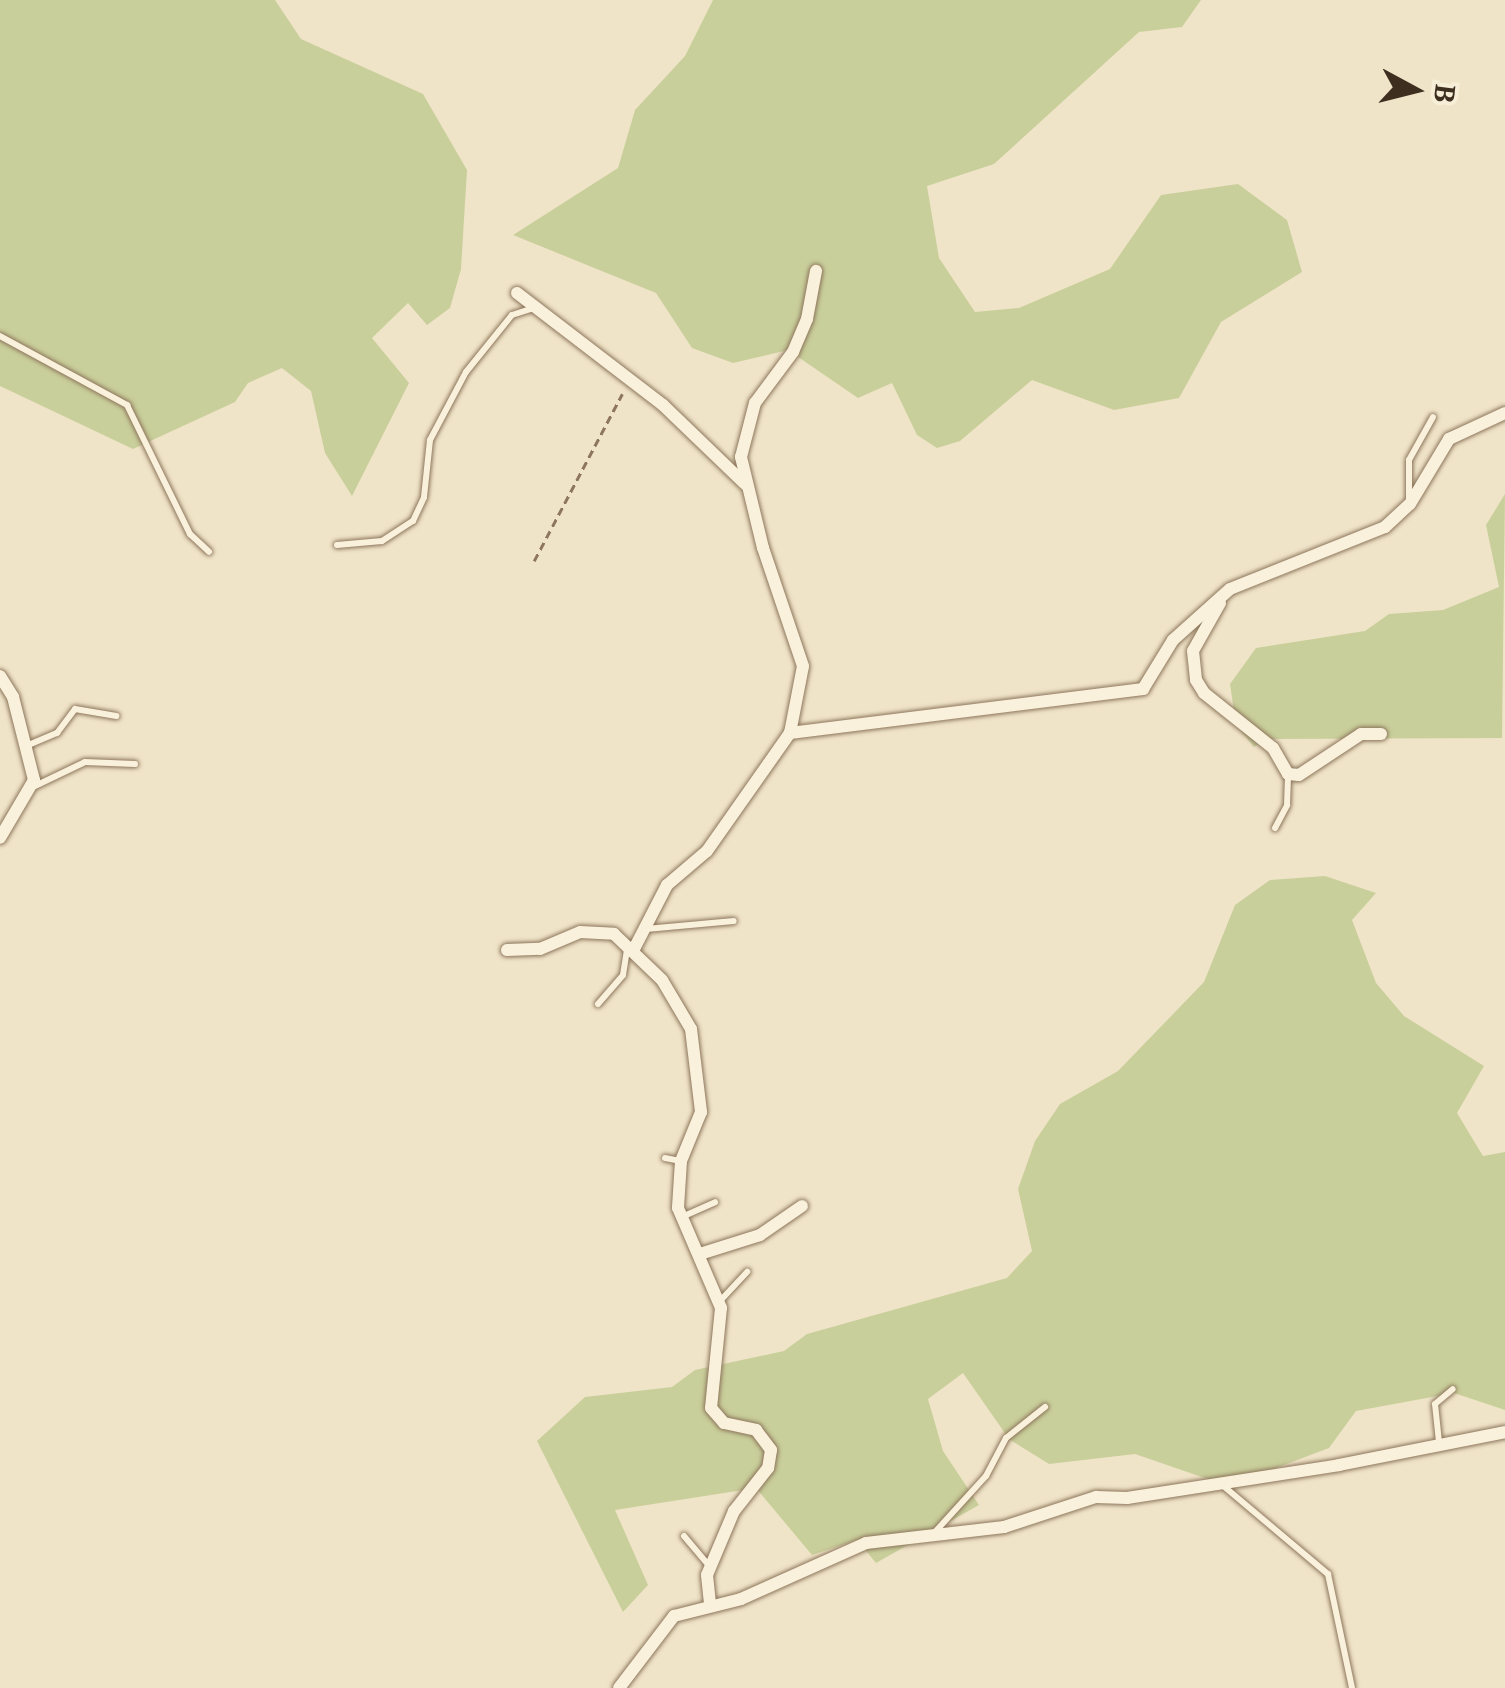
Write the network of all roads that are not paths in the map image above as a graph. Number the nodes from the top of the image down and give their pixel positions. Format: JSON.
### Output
{"nodes":[{"id":1,"x":816,"y":272,"type":"dead end"},
{"id":2,"x":517,"y":293,"type":"dead end"},
{"id":3,"x":535,"y":307,"type":"junction"},
{"id":4,"x":0,"y":336,"type":"edge"},
{"id":5,"x":1505,"y":413,"type":"edge"},
{"id":6,"x":1434,"y":417,"type":"dead end"},
{"id":7,"x":747,"y":486,"type":"junction"},
{"id":8,"x":1410,"y":504,"type":"junction"},
{"id":9,"x":337,"y":545,"type":"dead end"},
{"id":10,"x":209,"y":552,"type":"dead end"},
{"id":11,"x":1230,"y":589,"type":"junction"},
{"id":12,"x":0,"y":676,"type":"edge"},
{"id":13,"x":116,"y":716,"type":"dead end"},
{"id":14,"x":790,"y":733,"type":"junction"},
{"id":15,"x":1381,"y":734,"type":"dead end"},
{"id":16,"x":25,"y":747,"type":"junction"},
{"id":17,"x":135,"y":764,"type":"dead end"},
{"id":18,"x":1288,"y":774,"type":"junction"},
{"id":19,"x":34,"y":787,"type":"junction"},
{"id":20,"x":1275,"y":828,"type":"dead end"},
{"id":21,"x":0,"y":838,"type":"edge"},
{"id":22,"x":734,"y":922,"type":"dead end"},
{"id":23,"x":644,"y":930,"type":"junction"},
{"id":24,"x":630,"y":946,"type":"junction"},
{"id":25,"x":506,"y":950,"type":"dead end"},
{"id":26,"x":598,"y":1004,"type":"dead end"},
{"id":27,"x":666,"y":1158,"type":"dead end"},
{"id":28,"x":681,"y":1162,"type":"junction"},
{"id":29,"x":714,"y":1202,"type":"dead end"},
{"id":30,"x":802,"y":1206,"type":"dead end"},
{"id":31,"x":681,"y":1217,"type":"junction"},
{"id":32,"x":703,"y":1253,"type":"junction"},
{"id":33,"x":747,"y":1272,"type":"dead end"},
{"id":34,"x":720,"y":1301,"type":"junction"},
{"id":35,"x":1453,"y":1390,"type":"dead end"},
{"id":36,"x":1045,"y":1407,"type":"dead end"},
{"id":37,"x":1505,"y":1432,"type":"edge"},
{"id":38,"x":1440,"y":1442,"type":"junction"},
{"id":39,"x":1220,"y":1484,"type":"junction"},
{"id":40,"x":933,"y":1534,"type":"junction"},
{"id":41,"x":684,"y":1536,"type":"dead end"},
{"id":42,"x":710,"y":1568,"type":"junction"},
{"id":43,"x":710,"y":1604,"type":"junction"},
{"id":44,"x":619,"y":1688,"type":"edge"},
{"id":45,"x":1352,"y":1688,"type":"edge"}],
"edges":[{"from":1,"to":7,"type":"street"},
{"from":2,"to":3,"type":"street"},
{"from":3,"to":7,"type":"street"},
{"from":3,"to":9,"type":"lane"},
{"from":4,"to":10,"type":"lane"},
{"from":5,"to":8,"type":"street"},
{"from":6,"to":8,"type":"lane"},
{"from":7,"to":14,"type":"street"},
{"from":8,"to":11,"type":"street"},
{"from":11,"to":14,"type":"street"},
{"from":11,"to":18,"type":"street"},
{"from":12,"to":16,"type":"street"},
{"from":13,"to":16,"type":"lane"},
{"from":14,"to":23,"type":"street"},
{"from":15,"to":18,"type":"street"},
{"from":16,"to":19,"type":"street"},
{"from":17,"to":19,"type":"lane"},
{"from":18,"to":20,"type":"lane"},
{"from":19,"to":21,"type":"street"},
{"from":22,"to":23,"type":"lane"},
{"from":23,"to":24,"type":"street"},
{"from":24,"to":25,"type":"street"},
{"from":24,"to":26,"type":"lane"},
{"from":24,"to":28,"type":"street"},
{"from":27,"to":28,"type":"lane"},
{"from":28,"to":31,"type":"street"},
{"from":29,"to":31,"type":"lane"},
{"from":30,"to":32,"type":"street"},
{"from":31,"to":32,"type":"street"},
{"from":32,"to":34,"type":"street"},
{"from":33,"to":34,"type":"lane"},
{"from":34,"to":42,"type":"street"},
{"from":35,"to":38,"type":"lane"},
{"from":36,"to":40,"type":"lane"},
{"from":37,"to":38,"type":"street"},
{"from":38,"to":39,"type":"street"},
{"from":39,"to":40,"type":"street"},
{"from":39,"to":45,"type":"lane"},
{"from":40,"to":43,"type":"street"},
{"from":41,"to":42,"type":"lane"},
{"from":42,"to":43,"type":"street"},
{"from":43,"to":44,"type":"street"}]}
